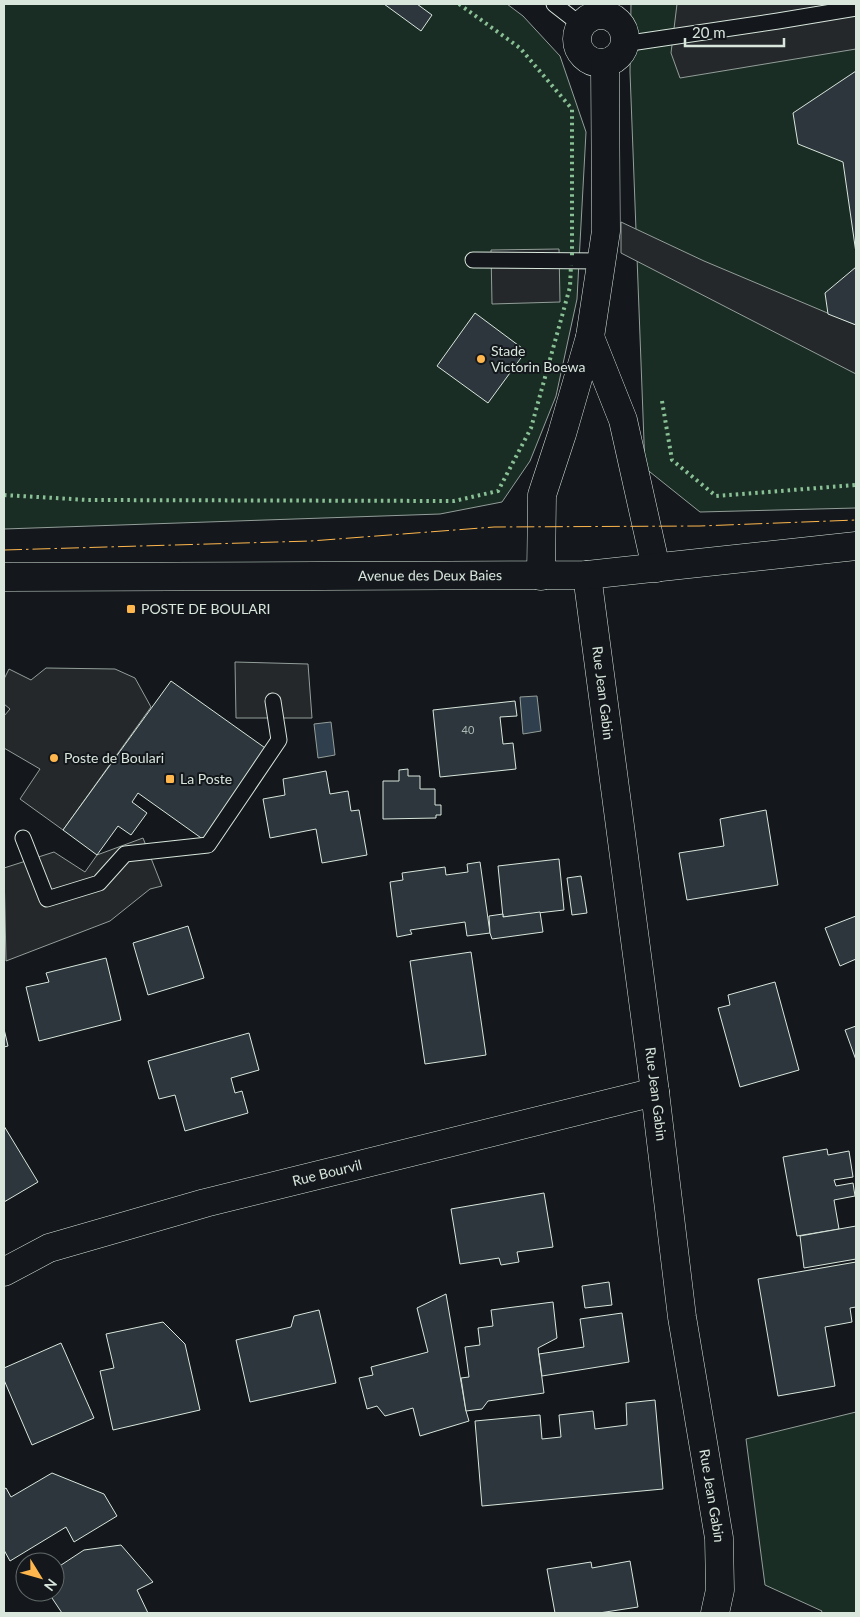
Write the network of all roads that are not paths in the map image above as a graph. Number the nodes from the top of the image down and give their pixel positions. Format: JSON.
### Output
{"nodes":[{"id":1,"x":558,"y":4,"type":"edge"},
{"id":2,"x":856,"y":8,"type":"edge"},
{"id":3,"x":611,"y":10,"type":"edge"},
{"id":4,"x":581,"y":25,"type":"junction"},
{"id":5,"x":624,"y":42,"type":"junction"},
{"id":6,"x":605,"y":63,"type":"junction"},
{"id":7,"x":474,"y":260,"type":"dead end"},
{"id":8,"x":602,"y":261,"type":"junction"},
{"id":9,"x":590,"y":337,"type":"junction"},
{"id":10,"x":856,"y":546,"type":"edge"},
{"id":11,"x":656,"y":568,"type":"junction"},
{"id":12,"x":587,"y":575,"type":"junction"},
{"id":13,"x":541,"y":576,"type":"junction"},
{"id":14,"x":4,"y":577,"type":"edge"},
{"id":15,"x":273,"y":701,"type":"dead end"},
{"id":16,"x":22,"y":838,"type":"dead end"},
{"id":17,"x":655,"y":1092,"type":"junction"},
{"id":18,"x":4,"y":1272,"type":"edge"},
{"id":19,"x":715,"y":1613,"type":"edge"}],
"edges":[{"from":1,"to":4,"type":"lane"},
{"from":2,"to":5,"type":"lane"},
{"from":3,"to":4,"type":"street"},
{"from":3,"to":5,"type":"street"},
{"from":4,"to":6,"type":"street"},
{"from":5,"to":6,"type":"street"},
{"from":6,"to":8,"type":"street"},
{"from":7,"to":8,"type":"lane"},
{"from":8,"to":9,"type":"street"},
{"from":9,"to":11,"type":"street"},
{"from":9,"to":13,"type":"street"},
{"from":10,"to":11,"type":"street","name":"Avenue des Deux Baies"},
{"from":11,"to":12,"type":"street","name":"Avenue des Deux Baies"},
{"from":12,"to":13,"type":"street","name":"Avenue des Deux Baies"},
{"from":12,"to":17,"type":"street","name":"Rue Jean Gabin"},
{"from":13,"to":14,"type":"street","name":"Avenue des Deux Baies"},
{"from":15,"to":16,"type":"lane"},
{"from":17,"to":18,"type":"street","name":"Rue Bourvil"},
{"from":17,"to":19,"type":"street","name":"Rue Jean Gabin"}]}
